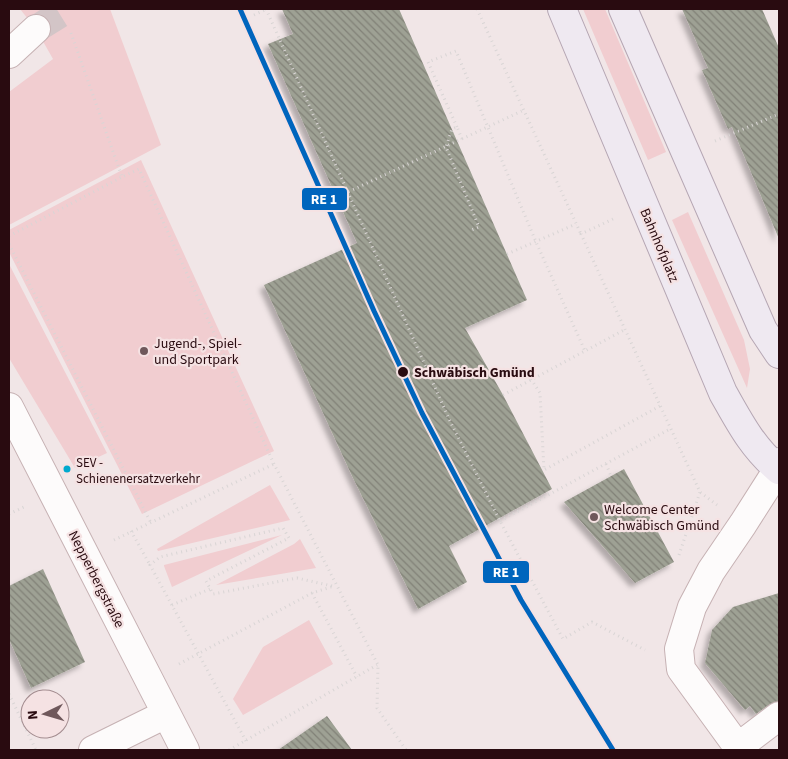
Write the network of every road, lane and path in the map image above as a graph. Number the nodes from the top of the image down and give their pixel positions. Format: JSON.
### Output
{"nodes":[{"id":1,"x":266,"y":9,"type":"edge"},
{"id":2,"x":477,"y":9,"type":"edge"},
{"id":3,"x":562,"y":9,"type":"edge"},
{"id":4,"x":623,"y":9,"type":"edge"},
{"id":5,"x":254,"y":15,"type":"dead end"},
{"id":6,"x":69,"y":28,"type":"dead end"},
{"id":7,"x":36,"y":29,"type":"tunnel mouth"},
{"id":8,"x":9,"y":54,"type":"edge"},
{"id":9,"x":524,"y":110,"type":"junction"},
{"id":10,"x":779,"y":114,"type":"edge"},
{"id":11,"x":457,"y":127,"type":"junction"},
{"id":12,"x":487,"y":127,"type":"junction"},
{"id":13,"x":462,"y":139,"type":"junction"},
{"id":14,"x":446,"y":147,"type":"junction"},
{"id":15,"x":686,"y":153,"type":"junction"},
{"id":16,"x":122,"y":178,"type":"junction"},
{"id":17,"x":347,"y":193,"type":"junction"},
{"id":18,"x":335,"y":198,"type":"dead end"},
{"id":19,"x":644,"y":205,"type":"junction"},
{"id":20,"x":576,"y":224,"type":"junction"},
{"id":21,"x":470,"y":231,"type":"dead end"},
{"id":22,"x":581,"y":234,"type":"junction"},
{"id":23,"x":9,"y":236,"type":"edge"},
{"id":24,"x":536,"y":242,"type":"junction"},
{"id":25,"x":9,"y":244,"type":"edge"},
{"id":26,"x":507,"y":254,"type":"dead end"},
{"id":27,"x":624,"y":330,"type":"junction"},
{"id":28,"x":585,"y":351,"type":"junction"},
{"id":29,"x":779,"y":354,"type":"edge"},
{"id":30,"x":532,"y":379,"type":"junction"},
{"id":31,"x":503,"y":395,"type":"dead end"},
{"id":32,"x":660,"y":406,"type":"junction"},
{"id":33,"x":9,"y":407,"type":"edge"},
{"id":34,"x":670,"y":429,"type":"junction"},
{"id":35,"x":274,"y":464,"type":"junction"},
{"id":36,"x":606,"y":464,"type":"junction"},
{"id":37,"x":779,"y":467,"type":"edge"},
{"id":38,"x":611,"y":476,"type":"dead end"},
{"id":39,"x":500,"y":521,"type":"junction"},
{"id":40,"x":151,"y":522,"type":"junction"},
{"id":41,"x":744,"y":524,"type":"junction"},
{"id":42,"x":144,"y":526,"type":"dead end"},
{"id":43,"x":131,"y":531,"type":"dead end"},
{"id":44,"x":150,"y":565,"type":"junction"},
{"id":45,"x":210,"y":589,"type":"junction"},
{"id":46,"x":312,"y":593,"type":"junction"},
{"id":47,"x":172,"y":605,"type":"junction"},
{"id":48,"x":608,"y":630,"type":"dead end"},
{"id":49,"x":206,"y":650,"type":"dead end"},
{"id":50,"x":378,"y":665,"type":"junction"},
{"id":51,"x":357,"y":677,"type":"junction"},
{"id":52,"x":9,"y":694,"type":"edge"},
{"id":53,"x":166,"y":714,"type":"junction"},
{"id":54,"x":779,"y":716,"type":"edge"},
{"id":55,"x":246,"y":741,"type":"junction"},
{"id":56,"x":739,"y":749,"type":"edge"},
{"id":57,"x":36,"y":750,"type":"edge"},
{"id":58,"x":92,"y":750,"type":"edge"},
{"id":59,"x":185,"y":750,"type":"edge"},
{"id":60,"x":229,"y":750,"type":"edge"},
{"id":61,"x":406,"y":750,"type":"edge"}],
"edges":[{"from":1,"to":5,"type":"path"},
{"from":1,"to":17,"type":"path"},
{"from":2,"to":9,"type":"path"},
{"from":3,"to":19,"type":"main road","name":"Bahnhofplatz"},
{"from":4,"to":15,"type":"main road"},
{"from":6,"to":16,"type":"path"},
{"from":7,"to":8,"type":"street"},
{"from":9,"to":12,"type":"path"},
{"from":9,"to":20,"type":"path"},
{"from":10,"to":15,"type":"path"},
{"from":11,"to":12,"type":"path"},
{"from":11,"to":13,"type":"path"},
{"from":11,"to":14,"type":"path"},
{"from":12,"to":13,"type":"path"},
{"from":12,"to":24,"type":"path"},
{"from":13,"to":14,"type":"path"},
{"from":14,"to":17,"type":"path"},
{"from":14,"to":21,"type":"path"},
{"from":15,"to":29,"type":"main road"},
{"from":16,"to":23,"type":"path"},
{"from":16,"to":35,"type":"path"},
{"from":17,"to":18,"type":"path"},
{"from":17,"to":39,"type":"path"},
{"from":19,"to":22,"type":"path"},
{"from":19,"to":37,"type":"main road","name":"Bahnhofplatz"},
{"from":20,"to":22,"type":"path"},
{"from":20,"to":24,"type":"path"},
{"from":22,"to":27,"type":"path"},
{"from":24,"to":26,"type":"path"},
{"from":24,"to":28,"type":"path"},
{"from":25,"to":40,"type":"path"},
{"from":27,"to":28,"type":"path"},
{"from":27,"to":32,"type":"path"},
{"from":28,"to":30,"type":"path"},
{"from":30,"to":31,"type":"path"},
{"from":30,"to":32,"type":"path"},
{"from":32,"to":34,"type":"path"},
{"from":33,"to":53,"type":"street","name":"Nepperbergstraße"},
{"from":34,"to":36,"type":"path"},
{"from":34,"to":41,"type":"path"},
{"from":35,"to":40,"type":"path"},
{"from":35,"to":50,"type":"path"},
{"from":36,"to":38,"type":"path"},
{"from":36,"to":39,"type":"path"},
{"from":37,"to":41,"type":"street"},
{"from":39,"to":48,"type":"path"},
{"from":40,"to":42,"type":"path"},
{"from":41,"to":56,"type":"street"},
{"from":43,"to":44,"type":"path"},
{"from":44,"to":45,"type":"path"},
{"from":44,"to":47,"type":"path"},
{"from":45,"to":46,"type":"path"},
{"from":45,"to":47,"type":"path"},
{"from":46,"to":49,"type":"path"},
{"from":46,"to":51,"type":"path"},
{"from":47,"to":55,"type":"path"},
{"from":50,"to":51,"type":"path"},
{"from":50,"to":61,"type":"path"},
{"from":51,"to":55,"type":"path"},
{"from":52,"to":57,"type":"path"},
{"from":53,"to":58,"type":"street"},
{"from":53,"to":59,"type":"street","name":"Nepperbergstraße"},
{"from":54,"to":56,"type":"street"},
{"from":55,"to":60,"type":"path"}]}
